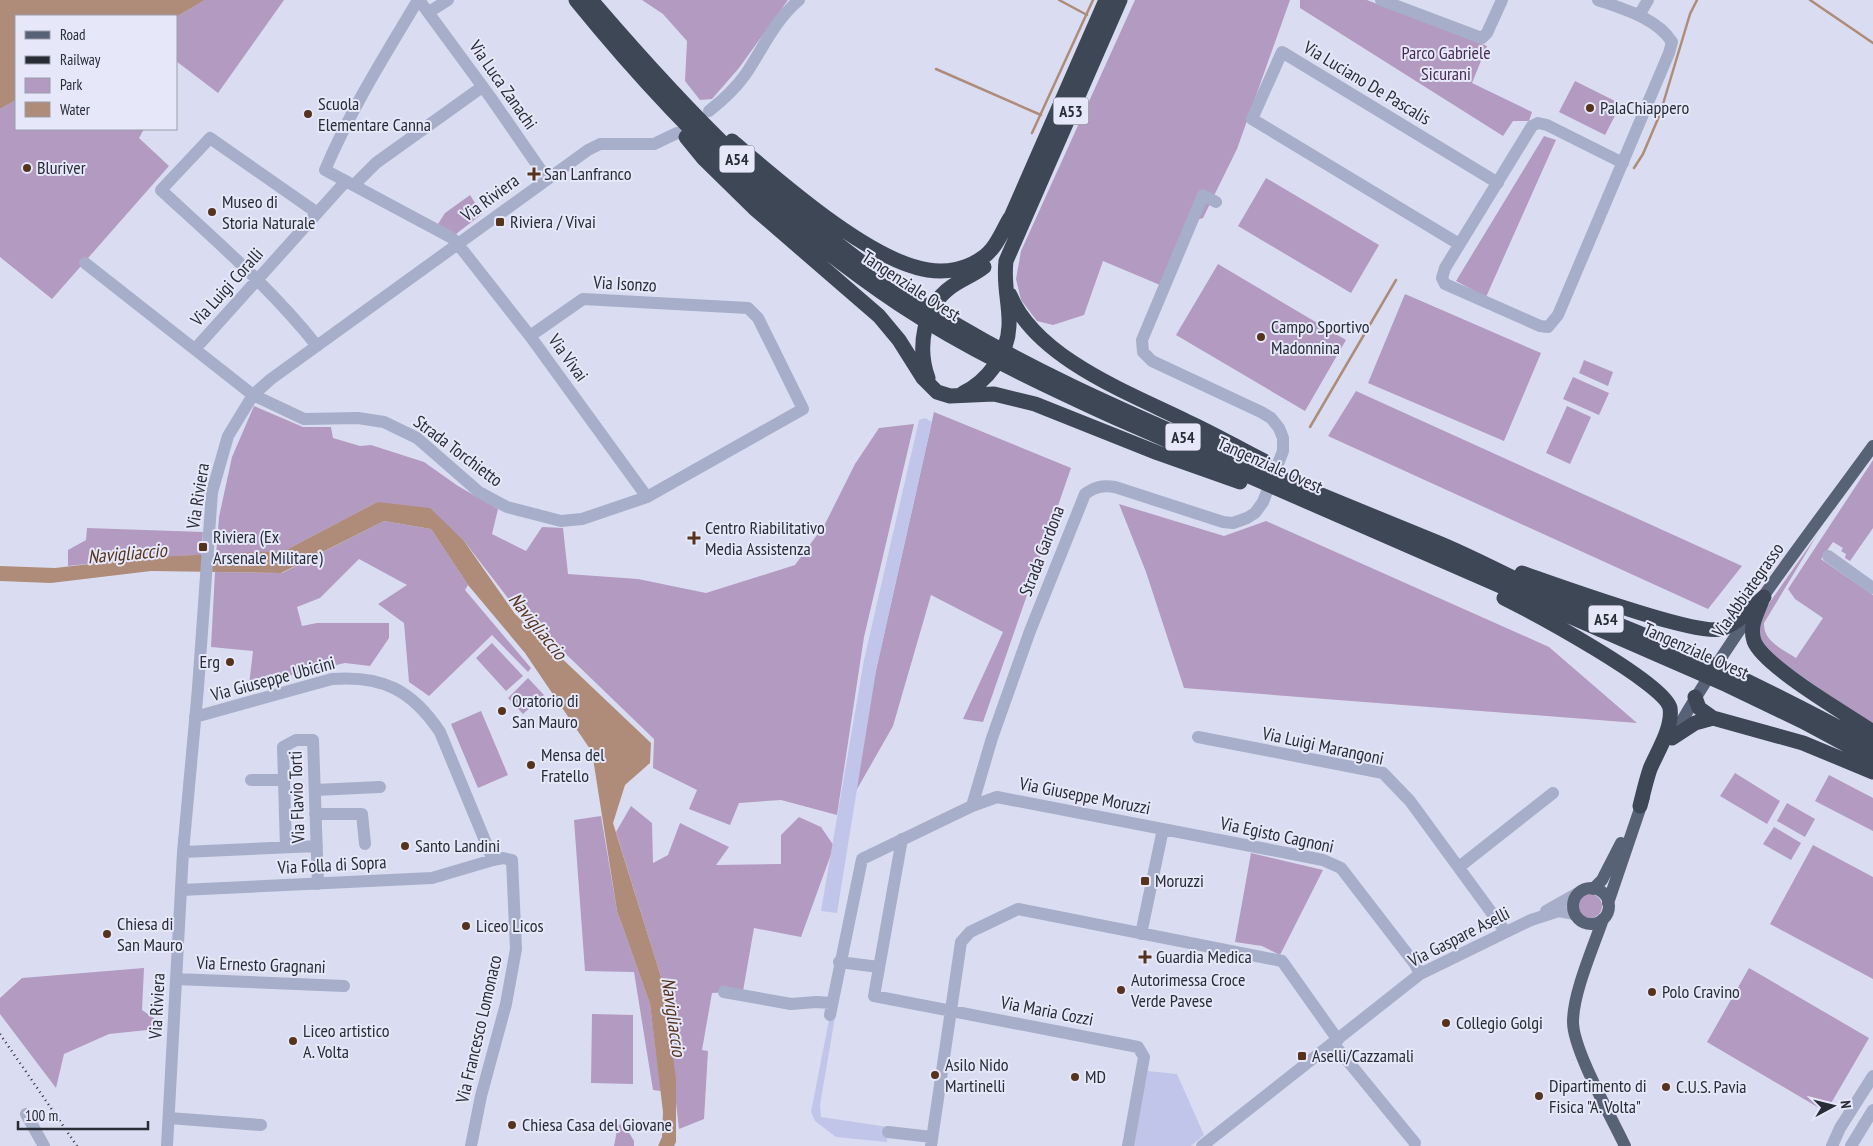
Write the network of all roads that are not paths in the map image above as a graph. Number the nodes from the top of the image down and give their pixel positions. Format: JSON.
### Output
{"nodes":[{"id":1,"x":418,"y":0,"type":"edge"},
{"id":2,"x":448,"y":0,"type":"edge"},
{"id":3,"x":576,"y":0,"type":"edge"},
{"id":4,"x":591,"y":0,"type":"edge"},
{"id":5,"x":799,"y":0,"type":"edge"},
{"id":6,"x":1106,"y":0,"type":"edge"},
{"id":7,"x":1120,"y":0,"type":"edge"},
{"id":8,"x":1381,"y":0,"type":"edge"},
{"id":9,"x":1502,"y":0,"type":"edge"},
{"id":10,"x":1598,"y":0,"type":"edge"},
{"id":11,"x":1648,"y":0,"type":"edge"},
{"id":12,"x":429,"y":12,"type":"junction"},
{"id":13,"x":1636,"y":14,"type":"junction"},
{"id":14,"x":626,"y":50,"type":"junction"},
{"id":15,"x":482,"y":87,"type":"junction"},
{"id":16,"x":710,"y":111,"type":"dead end"},
{"id":17,"x":678,"y":133,"type":"dead end"},
{"id":18,"x":1623,"y":162,"type":"junction"},
{"id":19,"x":547,"y":179,"type":"junction"},
{"id":20,"x":350,"y":183,"type":"junction"},
{"id":21,"x":1498,"y":183,"type":"junction"},
{"id":22,"x":1216,"y":202,"type":"dead end"},
{"id":23,"x":316,"y":212,"type":"junction"},
{"id":24,"x":1016,"y":220,"type":"junction"},
{"id":25,"x":457,"y":243,"type":"junction"},
{"id":26,"x":1459,"y":244,"type":"junction"},
{"id":27,"x":85,"y":264,"type":"dead end"},
{"id":28,"x":1005,"y":272,"type":"junction"},
{"id":29,"x":257,"y":280,"type":"junction"},
{"id":30,"x":530,"y":336,"type":"junction"},
{"id":31,"x":317,"y":346,"type":"junction"},
{"id":32,"x":194,"y":349,"type":"junction"},
{"id":33,"x":933,"y":388,"type":"junction"},
{"id":34,"x":253,"y":395,"type":"junction"},
{"id":35,"x":957,"y":396,"type":"junction"},
{"id":36,"x":1873,"y":446,"type":"edge"},
{"id":37,"x":722,"y":455,"type":"joint"},
{"id":38,"x":647,"y":496,"type":"junction"},
{"id":39,"x":1331,"y":506,"type":"junction"},
{"id":40,"x":1396,"y":541,"type":"junction"},
{"id":41,"x":1438,"y":543,"type":"junction"},
{"id":42,"x":1828,"y":556,"type":"dead end"},
{"id":43,"x":1873,"y":588,"type":"edge"},
{"id":44,"x":1764,"y":597,"type":"junction"},
{"id":45,"x":1695,"y":697,"type":"junction"},
{"id":46,"x":195,"y":717,"type":"junction"},
{"id":47,"x":1713,"y":718,"type":"junction"},
{"id":48,"x":1873,"y":732,"type":"edge"},
{"id":49,"x":1198,"y":737,"type":"dead end"},
{"id":50,"x":1672,"y":738,"type":"junction"},
{"id":51,"x":1873,"y":746,"type":"edge"},
{"id":52,"x":1873,"y":759,"type":"edge"},
{"id":53,"x":1873,"y":772,"type":"edge"},
{"id":54,"x":251,"y":780,"type":"dead end"},
{"id":55,"x":283,"y":780,"type":"junction"},
{"id":56,"x":380,"y":787,"type":"dead end"},
{"id":57,"x":315,"y":790,"type":"junction"},
{"id":58,"x":1553,"y":793,"type":"dead end"},
{"id":59,"x":972,"y":806,"type":"junction"},
{"id":60,"x":1638,"y":810,"type":"junction"},
{"id":61,"x":316,"y":814,"type":"junction"},
{"id":62,"x":1163,"y":829,"type":"junction"},
{"id":63,"x":902,"y":839,"type":"junction"},
{"id":64,"x":365,"y":844,"type":"dead end"},
{"id":65,"x":317,"y":846,"type":"junction"},
{"id":66,"x":286,"y":847,"type":"junction"},
{"id":67,"x":183,"y":852,"type":"junction"},
{"id":68,"x":493,"y":860,"type":"junction"},
{"id":69,"x":512,"y":860,"type":"joint"},
{"id":70,"x":1459,"y":867,"type":"junction"},
{"id":71,"x":318,"y":884,"type":"junction"},
{"id":72,"x":1593,"y":888,"type":"junction"},
{"id":73,"x":181,"y":890,"type":"junction"},
{"id":74,"x":1578,"y":893,"type":"junction"},
{"id":75,"x":1608,"y":903,"type":"junction"},
{"id":76,"x":1574,"y":914,"type":"junction"},
{"id":77,"x":1603,"y":919,"type":"junction"},
{"id":78,"x":1531,"y":920,"type":"junction"},
{"id":79,"x":1589,"y":924,"type":"junction"},
{"id":80,"x":1505,"y":931,"type":"junction"},
{"id":81,"x":1141,"y":934,"type":"junction"},
{"id":82,"x":1595,"y":947,"type":"junction"},
{"id":83,"x":839,"y":962,"type":"junction"},
{"id":84,"x":879,"y":967,"type":"junction"},
{"id":85,"x":1420,"y":974,"type":"junction"},
{"id":86,"x":176,"y":980,"type":"junction"},
{"id":87,"x":344,"y":986,"type":"dead end"},
{"id":88,"x":724,"y":992,"type":"dead end"},
{"id":89,"x":950,"y":1010,"type":"junction"},
{"id":90,"x":1336,"y":1042,"type":"junction"},
{"id":91,"x":1873,"y":1076,"type":"edge"},
{"id":92,"x":1873,"y":1110,"type":"edge"},
{"id":93,"x":26,"y":1114,"type":"dead end"},
{"id":94,"x":169,"y":1118,"type":"junction"},
{"id":95,"x":261,"y":1125,"type":"dead end"},
{"id":96,"x":888,"y":1132,"type":"dead end"},
{"id":97,"x":932,"y":1141,"type":"edge"},
{"id":98,"x":1416,"y":1143,"type":"dead end"},
{"id":99,"x":44,"y":1146,"type":"edge"},
{"id":100,"x":167,"y":1146,"type":"edge"},
{"id":101,"x":472,"y":1146,"type":"edge"},
{"id":102,"x":1128,"y":1146,"type":"edge"},
{"id":103,"x":1202,"y":1146,"type":"edge"},
{"id":104,"x":1625,"y":1146,"type":"edge"},
{"id":105,"x":1832,"y":1146,"type":"edge"},
{"id":106,"x":1851,"y":1146,"type":"edge"}],
"edges":[{"from":1,"to":12,"type":"street","name":"Via Luca Zanachi"},
{"from":1,"to":20,"type":"street","name":"Via Vivai"},
{"from":2,"to":12,"type":"street"},
{"from":3,"to":14,"type":"highway","name":"Tangenziale Ovest","number":"A54"},
{"from":4,"to":14,"type":"highway","name":"Tangenziale Ovest","number":"A54"},
{"from":5,"to":16,"type":"street"},
{"from":6,"to":24,"type":"highway","number":"A53"},
{"from":7,"to":24,"type":"highway","number":"A53"},
{"from":8,"to":9,"type":"street"},
{"from":10,"to":13,"type":"street"},
{"from":11,"to":13,"type":"street"},
{"from":12,"to":15,"type":"street","name":"Via Luca Zanachi"},
{"from":13,"to":18,"type":"street"},
{"from":14,"to":24,"type":"highway"},
{"from":14,"to":33,"type":"highway"},
{"from":14,"to":39,"type":"highway","name":"Tangenziale Ovest","number":"A54"},
{"from":15,"to":19,"type":"street","name":"Via Luca Zanachi"},
{"from":15,"to":20,"type":"street","name":"Via Luigi Coralli"},
{"from":17,"to":19,"type":"street","name":"Via Riviera"},
{"from":18,"to":21,"type":"street"},
{"from":18,"to":26,"type":"street"},
{"from":19,"to":25,"type":"street","name":"Via Riviera"},
{"from":20,"to":23,"type":"street","name":"Via Luigi Coralli"},
{"from":20,"to":25,"type":"street","name":"Via Vivai"},
{"from":21,"to":26,"type":"street"},
{"from":21,"to":26,"type":"street","name":"Via Luciano De Pascalis"},
{"from":22,"to":59,"type":"street","name":"Strada Gardona"},
{"from":23,"to":29,"type":"street","name":"Via Luigi Coralli"},
{"from":23,"to":29,"type":"street"},
{"from":24,"to":28,"type":"highway","number":"A53"},
{"from":24,"to":33,"type":"highway","number":"A53"},
{"from":25,"to":30,"type":"street","name":"Via Vivai"},
{"from":25,"to":31,"type":"street","name":"Via Riviera"},
{"from":27,"to":32,"type":"street","name":"Strada Torchietto"},
{"from":28,"to":35,"type":"highway","number":"A53"},
{"from":28,"to":39,"type":"highway"},
{"from":29,"to":31,"type":"street"},
{"from":29,"to":32,"type":"street","name":"Via Luigi Coralli"},
{"from":30,"to":37,"type":"street","name":"Via Isonzo"},
{"from":30,"to":38,"type":"street","name":"Via Vivai"},
{"from":31,"to":34,"type":"street","name":"Via Riviera"},
{"from":32,"to":34,"type":"street","name":"Strada Torchietto"},
{"from":33,"to":35,"type":"highway"},
{"from":34,"to":38,"type":"street","name":"Strada Torchietto"},
{"from":34,"to":46,"type":"street","name":"Via Riviera"},
{"from":35,"to":39,"type":"highway"},
{"from":36,"to":44,"type":"main road","name":"Via Abbiategrasso"},
{"from":37,"to":38,"type":"street","name":"Strada Torchietto"},
{"from":39,"to":40,"type":"highway","name":"Tangenziale Ovest","number":"A54"},
{"from":39,"to":41,"type":"highway","name":"Tangenziale Ovest","number":"A54"},
{"from":40,"to":52,"type":"highway","name":"Tangenziale Ovest","number":"A54"},
{"from":40,"to":60,"type":"highway"},
{"from":41,"to":44,"type":"highway"},
{"from":41,"to":51,"type":"highway","name":"Tangenziale Ovest","number":"A54"},
{"from":42,"to":43,"type":"street"},
{"from":44,"to":45,"type":"main road","name":"Via Abbiategrasso"},
{"from":44,"to":48,"type":"highway"},
{"from":45,"to":47,"type":"highway"},
{"from":45,"to":50,"type":"main road","name":"Via Abbiategrasso"},
{"from":46,"to":67,"type":"street","name":"Via Riviera"},
{"from":46,"to":68,"type":"street","name":"Via Giuseppe Ubicini"},
{"from":47,"to":50,"type":"highway"},
{"from":47,"to":53,"type":"highway"},
{"from":49,"to":70,"type":"street","name":"Via Luigi Marangoni"},
{"from":50,"to":60,"type":"main road","name":"Via Abbiategrasso"},
{"from":54,"to":55,"type":"street"},
{"from":55,"to":57,"type":"street","name":"Via Flavio Torti"},
{"from":55,"to":66,"type":"street"},
{"from":56,"to":57,"type":"street"},
{"from":57,"to":61,"type":"street","name":"Via Flavio Torti"},
{"from":58,"to":70,"type":"street"},
{"from":59,"to":62,"type":"street","name":"Via Giuseppe Moruzzi"},
{"from":59,"to":63,"type":"street","name":"Via Giuseppe Moruzzi"},
{"from":60,"to":72,"type":"main road","name":"Via Abbiategrasso"},
{"from":60,"to":75,"type":"main road","name":"Via Abbiategrasso"},
{"from":61,"to":64,"type":"street"},
{"from":61,"to":65,"type":"street","name":"Via Flavio Torti"},
{"from":62,"to":81,"type":"street","name":"Via Giuseppe Moruzzi"},
{"from":62,"to":85,"type":"street","name":"Via Egisto Cagnoni"},
{"from":63,"to":83,"type":"street","name":"Via Giuseppe Moruzzi"},
{"from":63,"to":84,"type":"street"},
{"from":65,"to":66,"type":"street"},
{"from":65,"to":71,"type":"street","name":"Via Flavio Torti"},
{"from":66,"to":67,"type":"street"},
{"from":67,"to":73,"type":"street","name":"Via Riviera"},
{"from":68,"to":69,"type":"street","name":"Via Folla di Sopra"},
{"from":68,"to":71,"type":"street","name":"Via Folla di Sopra"},
{"from":69,"to":101,"type":"street","name":"Via Francesco Lomonaco"},
{"from":70,"to":80,"type":"street","name":"Via Luigi Marangoni"},
{"from":71,"to":73,"type":"street","name":"Via Folla di Sopra"},
{"from":72,"to":74,"type":"main road"},
{"from":72,"to":75,"type":"main road"},
{"from":73,"to":86,"type":"street","name":"Via Riviera"},
{"from":74,"to":76,"type":"main road"},
{"from":74,"to":78,"type":"street","name":"Via Gaspare Aselli"},
{"from":75,"to":77,"type":"main road"},
{"from":76,"to":78,"type":"street","name":"Via Gaspare Aselli"},
{"from":76,"to":79,"type":"main road"},
{"from":77,"to":79,"type":"main road"},
{"from":77,"to":82,"type":"main road"},
{"from":78,"to":80,"type":"street","name":"Via Gaspare Aselli"},
{"from":79,"to":82,"type":"main road"},
{"from":80,"to":85,"type":"street","name":"Via Gaspare Aselli"},
{"from":81,"to":89,"type":"street"},
{"from":81,"to":90,"type":"street"},
{"from":82,"to":104,"type":"main road"},
{"from":83,"to":84,"type":"street"},
{"from":83,"to":88,"type":"street","name":"Via Giuseppe Moruzzi"},
{"from":84,"to":89,"type":"street"},
{"from":85,"to":90,"type":"street","name":"Via Gaspare Aselli"},
{"from":86,"to":87,"type":"street","name":"Via Ernesto Gragnani"},
{"from":86,"to":94,"type":"street","name":"Via Riviera"},
{"from":89,"to":97,"type":"street"},
{"from":89,"to":102,"type":"street","name":"Via Maria Cozzi"},
{"from":90,"to":98,"type":"street"},
{"from":90,"to":103,"type":"street","name":"Via Gaspare Aselli"},
{"from":91,"to":105,"type":"street"},
{"from":92,"to":106,"type":"street"},
{"from":93,"to":99,"type":"street"},
{"from":94,"to":95,"type":"street"},
{"from":94,"to":100,"type":"street","name":"Via Riviera"},
{"from":96,"to":97,"type":"street"}]}
